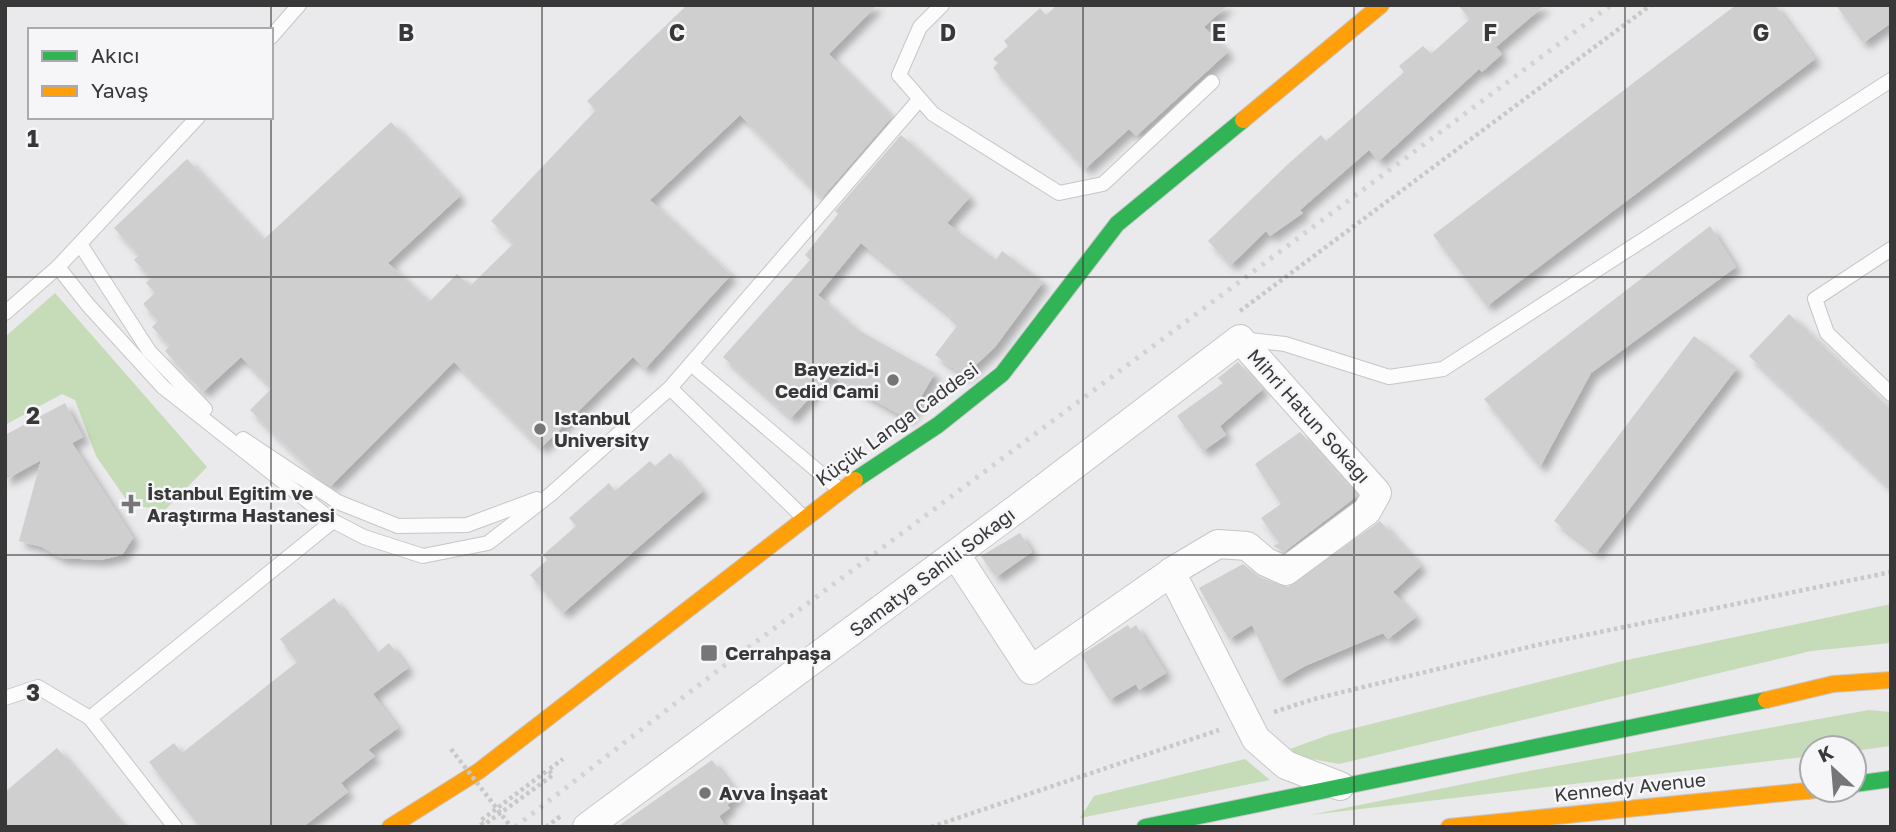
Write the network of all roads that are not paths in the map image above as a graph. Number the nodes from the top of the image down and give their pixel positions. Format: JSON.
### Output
{"nodes":[{"id":1,"x":299,"y":5,"type":"edge"},
{"id":2,"x":942,"y":5,"type":"edge"},
{"id":3,"x":1381,"y":5,"type":"edge"},
{"id":4,"x":273,"y":35,"type":"edge"},
{"id":5,"x":1891,"y":80,"type":"edge"},
{"id":6,"x":1212,"y":82,"type":"dead end"},
{"id":7,"x":919,"y":100,"type":"junction"},
{"id":8,"x":196,"y":119,"type":"edge"},
{"id":9,"x":80,"y":244,"type":"junction"},
{"id":10,"x":1891,"y":249,"type":"edge"},
{"id":11,"x":58,"y":267,"type":"junction"},
{"id":12,"x":5,"y":313,"type":"edge"},
{"id":13,"x":1240,"y":339,"type":"junction"},
{"id":14,"x":691,"y":364,"type":"junction"},
{"id":15,"x":670,"y":388,"type":"junction"},
{"id":16,"x":1891,"y":394,"type":"edge"},
{"id":17,"x":840,"y":490,"type":"junction"},
{"id":18,"x":551,"y":494,"type":"junction"},
{"id":19,"x":804,"y":518,"type":"junction"},
{"id":20,"x":333,"y":520,"type":"junction"},
{"id":21,"x":956,"y":555,"type":"junction"},
{"id":22,"x":1171,"y":572,"type":"junction"},
{"id":23,"x":1891,"y":680,"type":"edge"},
{"id":24,"x":5,"y":698,"type":"edge"},
{"id":25,"x":90,"y":718,"type":"junction"},
{"id":26,"x":479,"y":771,"type":"junction"},
{"id":27,"x":1891,"y":779,"type":"edge"},
{"id":28,"x":1868,"y":782,"type":"edge"},
{"id":29,"x":1340,"y":786,"type":"junction"},
{"id":30,"x":1798,"y":792,"type":"edge"},
{"id":31,"x":175,"y":827,"type":"edge"},
{"id":32,"x":390,"y":827,"type":"edge"},
{"id":33,"x":420,"y":827,"type":"edge"},
{"id":34,"x":587,"y":827,"type":"edge"},
{"id":35,"x":1145,"y":827,"type":"edge"},
{"id":36,"x":1449,"y":827,"type":"edge"}],
"edges":[{"from":1,"to":4,"type":"lane"},
{"from":2,"to":7,"type":"lane"},
{"from":3,"to":17,"type":"street","name":"Küçük Langa Caddesi"},
{"from":5,"to":13,"type":"lane"},
{"from":6,"to":7,"type":"lane"},
{"from":7,"to":14,"type":"lane"},
{"from":8,"to":9,"type":"lane"},
{"from":9,"to":11,"type":"lane"},
{"from":9,"to":18,"type":"lane"},
{"from":10,"to":16,"type":"lane"},
{"from":11,"to":12,"type":"lane"},
{"from":11,"to":20,"type":"lane"},
{"from":13,"to":21,"type":"street","name":"Samatya Sahili Sokağı"},
{"from":13,"to":22,"type":"street","name":"Mihri Hatun Sokağı"},
{"from":14,"to":15,"type":"lane"},
{"from":14,"to":17,"type":"lane"},
{"from":15,"to":18,"type":"lane"},
{"from":15,"to":19,"type":"lane"},
{"from":17,"to":19,"type":"street","name":"Küçük Langa Caddesi"},
{"from":18,"to":20,"type":"lane"},
{"from":19,"to":26,"type":"street","name":"Küçük Langa Caddesi"},
{"from":20,"to":25,"type":"lane"},
{"from":21,"to":22,"type":"street","name":"Mihri Hatun Sokağı"},
{"from":21,"to":34,"type":"street","name":"Samatya Sahili Sokağı"},
{"from":22,"to":29,"type":"street"},
{"from":23,"to":29,"type":"street"},
{"from":24,"to":25,"type":"lane"},
{"from":25,"to":31,"type":"lane"},
{"from":26,"to":32,"type":"street","name":"Küçük Langa Caddesi"},
{"from":26,"to":33,"type":"street"},
{"from":27,"to":28,"type":"street"},
{"from":29,"to":35,"type":"street"},
{"from":30,"to":36,"type":"street","name":"Kennedy Avenue"}]}
